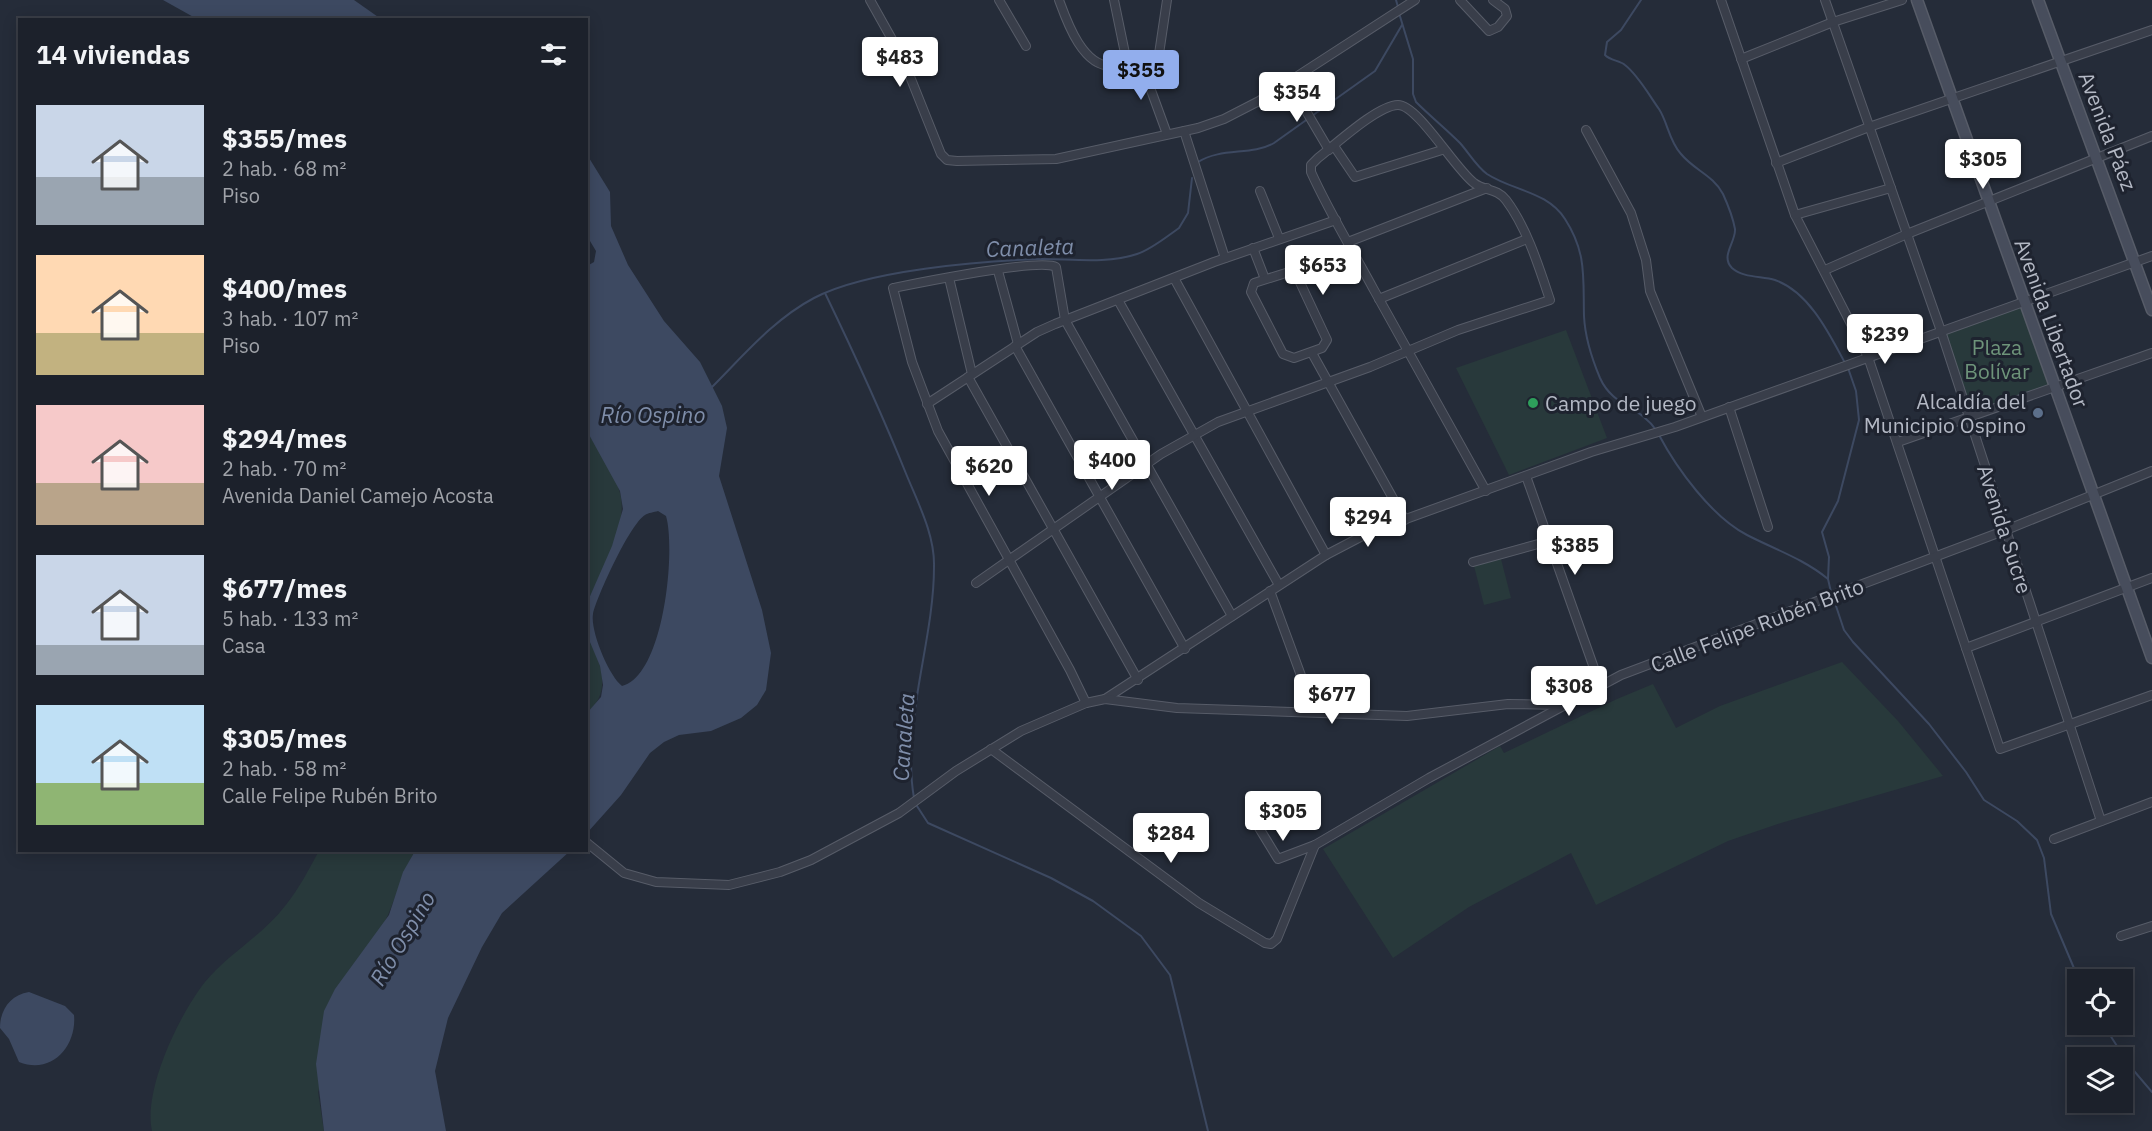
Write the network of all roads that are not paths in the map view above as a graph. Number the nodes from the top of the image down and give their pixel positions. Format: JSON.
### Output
{"nodes":[{"id":1,"x":870,"y":0,"type":"edge"},
{"id":2,"x":999,"y":0,"type":"edge"},
{"id":3,"x":1059,"y":0,"type":"edge"},
{"id":4,"x":1114,"y":0,"type":"edge"},
{"id":5,"x":1167,"y":0,"type":"edge"},
{"id":6,"x":1415,"y":0,"type":"edge"},
{"id":7,"x":1460,"y":0,"type":"edge"},
{"id":8,"x":1493,"y":0,"type":"edge"},
{"id":9,"x":1721,"y":0,"type":"edge"},
{"id":10,"x":1825,"y":0,"type":"edge"},
{"id":11,"x":1902,"y":0,"type":"edge"},
{"id":12,"x":1917,"y":0,"type":"edge"},
{"id":13,"x":2038,"y":0,"type":"edge"},
{"id":14,"x":1833,"y":22,"type":"junction"},
{"id":15,"x":2152,"y":30,"type":"edge"},
{"id":16,"x":1026,"y":46,"type":"dead end"},
{"id":17,"x":1741,"y":59,"type":"junction"},
{"id":18,"x":1140,"y":60,"type":"junction"},
{"id":19,"x":2060,"y":60,"type":"junction"},
{"id":20,"x":1127,"y":63,"type":"junction"},
{"id":21,"x":1289,"y":82,"type":"junction"},
{"id":22,"x":1951,"y":99,"type":"junction"},
{"id":23,"x":1869,"y":127,"type":"junction"},
{"id":24,"x":1184,"y":130,"type":"junction"},
{"id":25,"x":1586,"y":130,"type":"dead end"},
{"id":26,"x":1167,"y":134,"type":"junction"},
{"id":27,"x":2152,"y":136,"type":"edge"},
{"id":28,"x":1332,"y":148,"type":"junction"},
{"id":29,"x":1442,"y":150,"type":"junction"},
{"id":30,"x":2097,"y":157,"type":"junction"},
{"id":31,"x":1776,"y":162,"type":"junction"},
{"id":32,"x":1488,"y":188,"type":"junction"},
{"id":33,"x":1891,"y":188,"type":"junction"},
{"id":34,"x":1260,"y":191,"type":"dead end"},
{"id":35,"x":1987,"y":202,"type":"junction"},
{"id":36,"x":1795,"y":215,"type":"junction"},
{"id":37,"x":1336,"y":220,"type":"junction"},
{"id":38,"x":1907,"y":234,"type":"junction"},
{"id":39,"x":1279,"y":238,"type":"junction"},
{"id":40,"x":1527,"y":239,"type":"junction"},
{"id":41,"x":1348,"y":242,"type":"junction"},
{"id":42,"x":1253,"y":248,"type":"junction"},
{"id":43,"x":2152,"y":256,"type":"edge"},
{"id":44,"x":1225,"y":258,"type":"junction"},
{"id":45,"x":2136,"y":261,"type":"junction"},
{"id":46,"x":1825,"y":270,"type":"junction"},
{"id":47,"x":998,"y":271,"type":"junction"},
{"id":48,"x":949,"y":278,"type":"junction"},
{"id":49,"x":1174,"y":278,"type":"junction"},
{"id":50,"x":1265,"y":279,"type":"junction"},
{"id":51,"x":1379,"y":298,"type":"junction"},
{"id":52,"x":1118,"y":300,"type":"junction"},
{"id":53,"x":2024,"y":302,"type":"junction"},
{"id":54,"x":2152,"y":310,"type":"edge"},
{"id":55,"x":1065,"y":320,"type":"junction"},
{"id":56,"x":1941,"y":330,"type":"junction"},
{"id":57,"x":1017,"y":345,"type":"junction"},
{"id":58,"x":1407,"y":350,"type":"junction"},
{"id":59,"x":2152,"y":352,"type":"edge"},
{"id":60,"x":1312,"y":353,"type":"junction"},
{"id":61,"x":1868,"y":357,"type":"junction"},
{"id":62,"x":970,"y":376,"type":"junction"},
{"id":63,"x":1328,"y":382,"type":"junction"},
{"id":64,"x":2053,"y":386,"type":"junction"},
{"id":65,"x":927,"y":404,"type":"junction"},
{"id":66,"x":1729,"y":407,"type":"junction"},
{"id":67,"x":1246,"y":411,"type":"junction"},
{"id":68,"x":1970,"y":416,"type":"junction"},
{"id":69,"x":1702,"y":417,"type":"junction"},
{"id":70,"x":1195,"y":434,"type":"junction"},
{"id":71,"x":1898,"y":442,"type":"junction"},
{"id":72,"x":1147,"y":464,"type":"junction"},
{"id":73,"x":2152,"y":471,"type":"edge"},
{"id":74,"x":1526,"y":476,"type":"junction"},
{"id":75,"x":1486,"y":491,"type":"junction"},
{"id":76,"x":2094,"y":496,"type":"junction"},
{"id":77,"x":1100,"y":498,"type":"junction"},
{"id":78,"x":1405,"y":520,"type":"junction"},
{"id":79,"x":1768,"y":527,"type":"dead end"},
{"id":80,"x":1052,"y":529,"type":"junction"},
{"id":81,"x":2006,"y":530,"type":"junction"},
{"id":82,"x":1549,"y":541,"type":"junction"},
{"id":83,"x":1326,"y":555,"type":"junction"},
{"id":84,"x":1936,"y":557,"type":"junction"},
{"id":85,"x":1008,"y":558,"type":"junction"},
{"id":86,"x":1473,"y":562,"type":"dead end"},
{"id":87,"x":2152,"y":578,"type":"edge"},
{"id":88,"x":976,"y":583,"type":"dead end"},
{"id":89,"x":1279,"y":585,"type":"junction"},
{"id":90,"x":2127,"y":587,"type":"junction"},
{"id":91,"x":1270,"y":591,"type":"junction"},
{"id":92,"x":1233,"y":616,"type":"junction"},
{"id":93,"x":2035,"y":621,"type":"junction"},
{"id":94,"x":1966,"y":648,"type":"junction"},
{"id":95,"x":1185,"y":649,"type":"junction"},
{"id":96,"x":2152,"y":658,"type":"edge"},
{"id":97,"x":1138,"y":680,"type":"junction"},
{"id":98,"x":1600,"y":685,"type":"junction"},
{"id":99,"x":2152,"y":696,"type":"edge"},
{"id":100,"x":1105,"y":699,"type":"junction"},
{"id":101,"x":1086,"y":703,"type":"junction"},
{"id":102,"x":1563,"y":705,"type":"junction"},
{"id":103,"x":1314,"y":711,"type":"junction"},
{"id":104,"x":2069,"y":725,"type":"junction"},
{"id":105,"x":991,"y":749,"type":"junction"},
{"id":106,"x":2152,"y":802,"type":"edge"},
{"id":107,"x":2101,"y":821,"type":"junction"},
{"id":108,"x":1256,"y":823,"type":"dead end"},
{"id":109,"x":2054,"y":839,"type":"dead end"},
{"id":110,"x":588,"y":844,"type":"edge"},
{"id":111,"x":1315,"y":846,"type":"junction"},
{"id":112,"x":2152,"y":926,"type":"edge"},
{"id":113,"x":2121,"y":936,"type":"dead end"}],
"edges":[{"from":1,"to":26,"type":"street"},
{"from":2,"to":16,"type":"street"},
{"from":3,"to":20,"type":"street"},
{"from":4,"to":20,"type":"street"},
{"from":5,"to":18,"type":"street"},
{"from":6,"to":21,"type":"street"},
{"from":7,"to":8,"type":"street"},
{"from":9,"to":17,"type":"street"},
{"from":10,"to":14,"type":"street","name":"Avenida Sucre"},
{"from":11,"to":14,"type":"street"},
{"from":12,"to":22,"type":"main road","name":"Avenida Libertador"},
{"from":13,"to":19,"type":"main road","name":"Avenida Páez"},
{"from":14,"to":17,"type":"street"},
{"from":14,"to":23,"type":"street","name":"Avenida Sucre"},
{"from":15,"to":19,"type":"street"},
{"from":17,"to":31,"type":"street"},
{"from":18,"to":20,"type":"street"},
{"from":18,"to":26,"type":"street"},
{"from":19,"to":22,"type":"street"},
{"from":19,"to":30,"type":"main road","name":"Avenida Páez"},
{"from":21,"to":24,"type":"street"},
{"from":21,"to":28,"type":"street"},
{"from":22,"to":23,"type":"street"},
{"from":22,"to":35,"type":"main road","name":"Avenida Libertador"},
{"from":23,"to":31,"type":"street"},
{"from":23,"to":33,"type":"street","name":"Avenida Sucre"},
{"from":24,"to":26,"type":"street"},
{"from":24,"to":44,"type":"street"},
{"from":25,"to":69,"type":"street"},
{"from":27,"to":30,"type":"street"},
{"from":28,"to":29,"type":"street"},
{"from":28,"to":29,"type":"street"},
{"from":28,"to":37,"type":"street"},
{"from":29,"to":32,"type":"street"},
{"from":30,"to":35,"type":"street"},
{"from":30,"to":45,"type":"main road","name":"Avenida Páez"},
{"from":31,"to":36,"type":"street"},
{"from":32,"to":40,"type":"street"},
{"from":32,"to":41,"type":"street"},
{"from":33,"to":36,"type":"street"},
{"from":33,"to":38,"type":"street","name":"Avenida Sucre"},
{"from":34,"to":39,"type":"street"},
{"from":35,"to":38,"type":"street"},
{"from":35,"to":53,"type":"main road","name":"Avenida Libertador"},
{"from":36,"to":46,"type":"street"},
{"from":37,"to":39,"type":"street"},
{"from":37,"to":41,"type":"street"},
{"from":38,"to":46,"type":"street"},
{"from":38,"to":56,"type":"street","name":"Avenida Sucre"},
{"from":39,"to":42,"type":"street"},
{"from":40,"to":51,"type":"street"},
{"from":40,"to":58,"type":"street"},
{"from":41,"to":51,"type":"street"},
{"from":42,"to":44,"type":"street"},
{"from":42,"to":50,"type":"street"},
{"from":43,"to":45,"type":"street"},
{"from":44,"to":49,"type":"street"},
{"from":45,"to":53,"type":"street"},
{"from":45,"to":54,"type":"main road","name":"Avenida Páez"},
{"from":46,"to":61,"type":"street"},
{"from":47,"to":48,"type":"street"},
{"from":47,"to":55,"type":"street"},
{"from":47,"to":57,"type":"street"},
{"from":48,"to":62,"type":"street"},
{"from":48,"to":65,"type":"street"},
{"from":49,"to":52,"type":"street"},
{"from":49,"to":67,"type":"street"},
{"from":50,"to":60,"type":"street"},
{"from":50,"to":60,"type":"street"},
{"from":51,"to":58,"type":"street"},
{"from":52,"to":55,"type":"street"},
{"from":52,"to":70,"type":"street"},
{"from":53,"to":56,"type":"street"},
{"from":53,"to":64,"type":"main road","name":"Avenida Libertador"},
{"from":55,"to":57,"type":"street"},
{"from":55,"to":72,"type":"street"},
{"from":56,"to":61,"type":"street"},
{"from":56,"to":68,"type":"street","name":"Avenida Sucre"},
{"from":57,"to":62,"type":"street"},
{"from":57,"to":77,"type":"street"},
{"from":58,"to":63,"type":"street"},
{"from":58,"to":75,"type":"street"},
{"from":59,"to":64,"type":"street"},
{"from":60,"to":63,"type":"street"},
{"from":61,"to":66,"type":"street"},
{"from":61,"to":71,"type":"street"},
{"from":62,"to":65,"type":"street"},
{"from":62,"to":80,"type":"street"},
{"from":63,"to":67,"type":"street"},
{"from":63,"to":78,"type":"street"},
{"from":64,"to":68,"type":"street"},
{"from":64,"to":76,"type":"main road","name":"Avenida Libertador"},
{"from":65,"to":85,"type":"street"},
{"from":66,"to":69,"type":"street"},
{"from":66,"to":79,"type":"street"},
{"from":67,"to":70,"type":"street"},
{"from":67,"to":83,"type":"street"},
{"from":68,"to":71,"type":"street"},
{"from":68,"to":81,"type":"street","name":"Avenida Sucre"},
{"from":69,"to":74,"type":"street"},
{"from":70,"to":72,"type":"street"},
{"from":70,"to":89,"type":"street"},
{"from":71,"to":84,"type":"street"},
{"from":72,"to":77,"type":"street"},
{"from":72,"to":92,"type":"street"},
{"from":73,"to":76,"type":"street","name":"Calle Felipe Rubén Brito"},
{"from":74,"to":75,"type":"street"},
{"from":74,"to":82,"type":"street"},
{"from":75,"to":78,"type":"street"},
{"from":76,"to":81,"type":"street","name":"Calle Felipe Rubén Brito"},
{"from":76,"to":90,"type":"main road","name":"Avenida Libertador"},
{"from":77,"to":80,"type":"street"},
{"from":77,"to":95,"type":"street"},
{"from":78,"to":83,"type":"street"},
{"from":80,"to":85,"type":"street"},
{"from":80,"to":97,"type":"street"},
{"from":81,"to":84,"type":"street","name":"Calle Felipe Rubén Brito"},
{"from":81,"to":93,"type":"street","name":"Avenida Sucre"},
{"from":82,"to":86,"type":"street"},
{"from":82,"to":98,"type":"street"},
{"from":83,"to":89,"type":"street"},
{"from":84,"to":94,"type":"street"},
{"from":84,"to":98,"type":"street","name":"Calle Felipe Rubén Brito"},
{"from":85,"to":88,"type":"street"},
{"from":85,"to":101,"type":"street"},
{"from":87,"to":90,"type":"street"},
{"from":89,"to":91,"type":"street"},
{"from":90,"to":93,"type":"street"},
{"from":90,"to":96,"type":"main road","name":"Avenida Libertador"},
{"from":91,"to":92,"type":"street"},
{"from":91,"to":103,"type":"street"},
{"from":92,"to":95,"type":"street"},
{"from":93,"to":94,"type":"street"},
{"from":93,"to":104,"type":"street","name":"Avenida Sucre"},
{"from":94,"to":104,"type":"street"},
{"from":95,"to":97,"type":"street"},
{"from":97,"to":100,"type":"street"},
{"from":98,"to":102,"type":"street","name":"Calle Felipe Rubén Brito"},
{"from":99,"to":104,"type":"street"},
{"from":100,"to":101,"type":"street"},
{"from":100,"to":103,"type":"street"},
{"from":101,"to":105,"type":"street"},
{"from":102,"to":103,"type":"street"},
{"from":102,"to":111,"type":"street","name":"Calle Felipe Rubén Brito"},
{"from":104,"to":107,"type":"street","name":"Avenida Sucre"},
{"from":105,"to":110,"type":"street"},
{"from":105,"to":111,"type":"street"},
{"from":106,"to":107,"type":"street"},
{"from":107,"to":109,"type":"street"},
{"from":108,"to":111,"type":"street","name":"Calle Felipe Rubén Brito"},
{"from":112,"to":113,"type":"street"}]}
